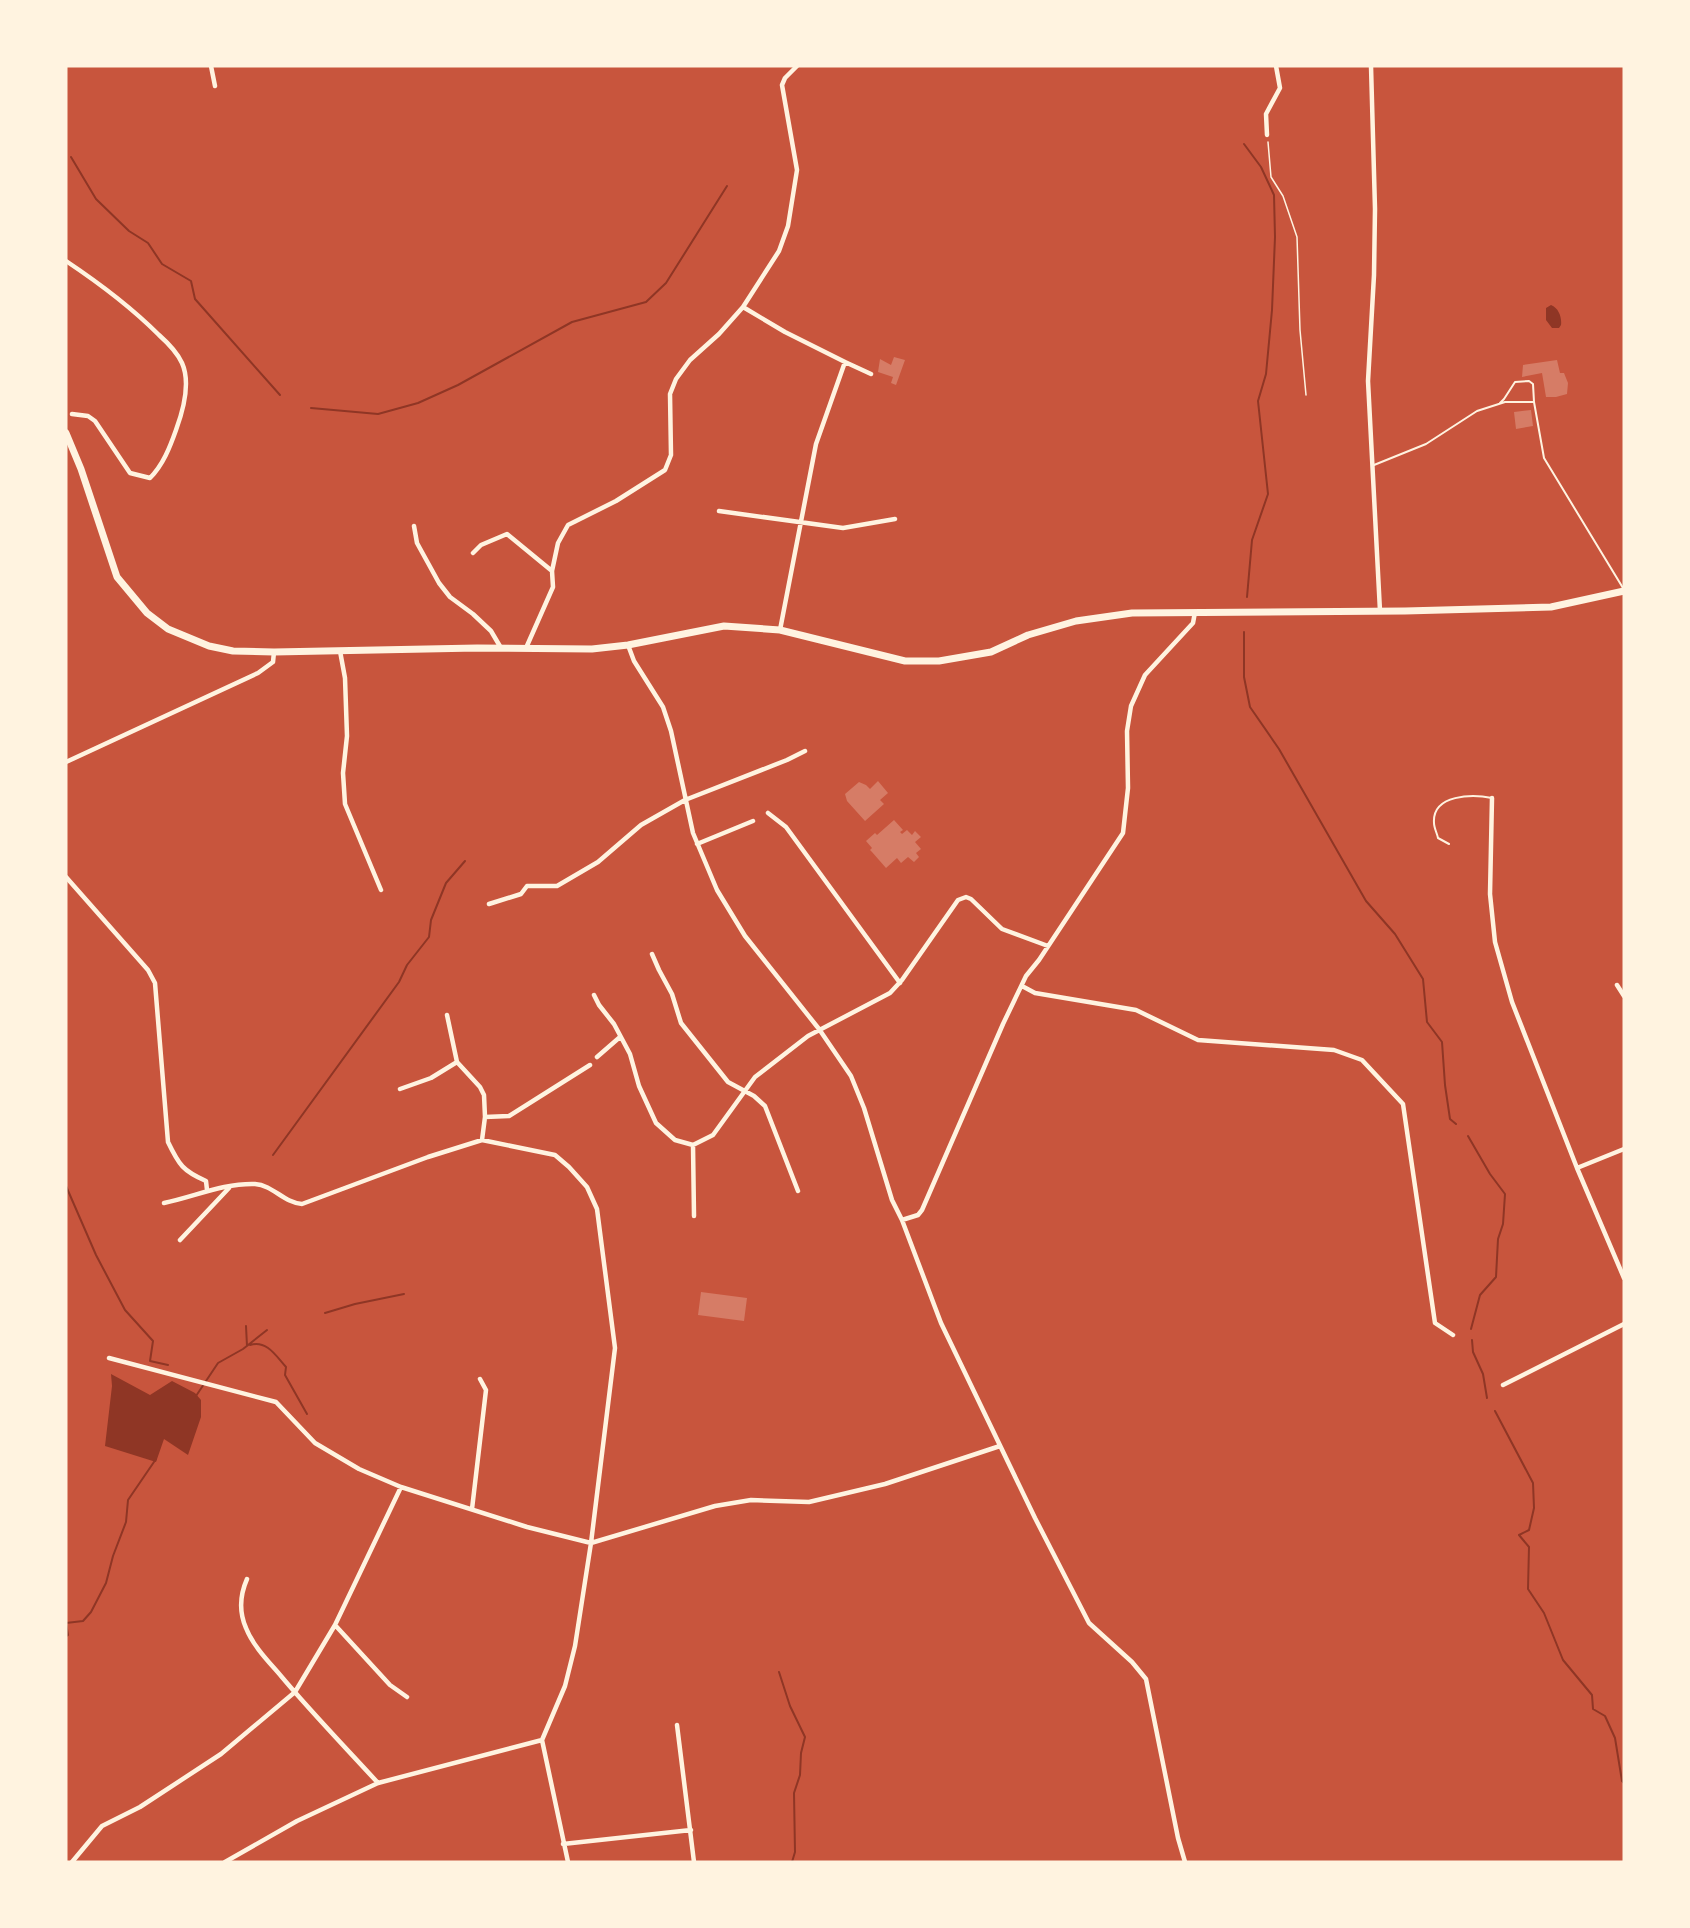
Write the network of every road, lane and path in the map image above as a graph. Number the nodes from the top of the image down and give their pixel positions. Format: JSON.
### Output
{"nodes":[{"id":1,"x":211,"y":66,"type":"edge"},
{"id":2,"x":796,"y":66,"type":"edge"},
{"id":3,"x":1276,"y":66,"type":"edge"},
{"id":4,"x":1371,"y":66,"type":"edge"},
{"id":5,"x":215,"y":86,"type":"dead end"},
{"id":6,"x":1267,"y":135,"type":"joint"},
{"id":7,"x":66,"y":261,"type":"edge"},
{"id":8,"x":743,"y":308,"type":"junction"},
{"id":9,"x":845,"y":362,"type":"junction"},
{"id":10,"x":872,"y":374,"type":"dead end"},
{"id":11,"x":1306,"y":395,"type":"dead end"},
{"id":12,"x":1534,"y":402,"type":"junction"},
{"id":13,"x":1499,"y":404,"type":"junction"},
{"id":14,"x":72,"y":414,"type":"dead end"},
{"id":15,"x":66,"y":433,"type":"edge"},
{"id":16,"x":1371,"y":466,"type":"junction"},
{"id":17,"x":719,"y":511,"type":"dead end"},
{"id":18,"x":895,"y":519,"type":"dead end"},
{"id":19,"x":802,"y":521,"type":"junction"},
{"id":20,"x":414,"y":526,"type":"dead end"},
{"id":21,"x":473,"y":554,"type":"dead end"},
{"id":22,"x":552,"y":571,"type":"junction"},
{"id":23,"x":1624,"y":591,"type":"edge"},
{"id":24,"x":1380,"y":611,"type":"junction"},
{"id":25,"x":1196,"y":612,"type":"junction"},
{"id":26,"x":780,"y":630,"type":"junction"},
{"id":27,"x":628,"y":645,"type":"junction"},
{"id":28,"x":501,"y":648,"type":"junction"},
{"id":29,"x":526,"y":648,"type":"junction"},
{"id":30,"x":340,"y":651,"type":"junction"},
{"id":31,"x":274,"y":652,"type":"junction"},
{"id":32,"x":805,"y":751,"type":"dead end"},
{"id":33,"x":66,"y":762,"type":"edge"},
{"id":34,"x":1492,"y":798,"type":"joint"},
{"id":35,"x":685,"y":800,"type":"junction"},
{"id":36,"x":768,"y":813,"type":"dead end"},
{"id":37,"x":753,"y":821,"type":"dead end"},
{"id":38,"x":697,"y":844,"type":"junction"},
{"id":39,"x":1449,"y":844,"type":"dead end"},
{"id":40,"x":66,"y":877,"type":"edge"},
{"id":41,"x":381,"y":890,"type":"dead end"},
{"id":42,"x":489,"y":904,"type":"dead end"},
{"id":43,"x":1048,"y":946,"type":"junction"},
{"id":44,"x":652,"y":954,"type":"dead end"},
{"id":45,"x":900,"y":983,"type":"junction"},
{"id":46,"x":1617,"y":985,"type":"dead end"},
{"id":47,"x":1022,"y":986,"type":"junction"},
{"id":48,"x":594,"y":995,"type":"dead end"},
{"id":49,"x":1624,"y":996,"type":"edge"},
{"id":50,"x":447,"y":1015,"type":"dead end"},
{"id":51,"x":819,"y":1029,"type":"junction"},
{"id":52,"x":620,"y":1037,"type":"junction"},
{"id":53,"x":597,"y":1057,"type":"dead end"},
{"id":54,"x":457,"y":1062,"type":"junction"},
{"id":55,"x":590,"y":1065,"type":"dead end"},
{"id":56,"x":400,"y":1089,"type":"dead end"},
{"id":57,"x":744,"y":1090,"type":"junction"},
{"id":58,"x":485,"y":1117,"type":"junction"},
{"id":59,"x":482,"y":1140,"type":"junction"},
{"id":60,"x":693,"y":1145,"type":"junction"},
{"id":61,"x":1624,"y":1149,"type":"edge"},
{"id":62,"x":1577,"y":1168,"type":"junction"},
{"id":63,"x":229,"y":1188,"type":"junction"},
{"id":64,"x":207,"y":1190,"type":"junction"},
{"id":65,"x":798,"y":1191,"type":"dead end"},
{"id":66,"x":164,"y":1203,"type":"dead end"},
{"id":67,"x":694,"y":1216,"type":"dead end"},
{"id":68,"x":902,"y":1220,"type":"junction"},
{"id":69,"x":180,"y":1240,"type":"dead end"},
{"id":70,"x":1624,"y":1278,"type":"edge"},
{"id":71,"x":1624,"y":1324,"type":"edge"},
{"id":72,"x":1452,"y":1335,"type":"dead end"},
{"id":73,"x":109,"y":1358,"type":"dead end"},
{"id":74,"x":480,"y":1378,"type":"dead end"},
{"id":75,"x":1503,"y":1385,"type":"dead end"},
{"id":76,"x":1000,"y":1446,"type":"junction"},
{"id":77,"x":401,"y":1487,"type":"junction"},
{"id":78,"x":472,"y":1509,"type":"junction"},
{"id":79,"x":591,"y":1543,"type":"junction"},
{"id":80,"x":247,"y":1579,"type":"dead end"},
{"id":81,"x":335,"y":1625,"type":"junction"},
{"id":82,"x":295,"y":1692,"type":"junction"},
{"id":83,"x":407,"y":1697,"type":"dead end"},
{"id":84,"x":677,"y":1725,"type":"dead end"},
{"id":85,"x":542,"y":1740,"type":"junction"},
{"id":86,"x":378,"y":1783,"type":"junction"},
{"id":87,"x":691,"y":1830,"type":"junction"},
{"id":88,"x":563,"y":1844,"type":"junction"},
{"id":89,"x":72,"y":1862,"type":"edge"},
{"id":90,"x":225,"y":1862,"type":"edge"},
{"id":91,"x":568,"y":1862,"type":"edge"},
{"id":92,"x":694,"y":1862,"type":"edge"},
{"id":93,"x":1185,"y":1862,"type":"edge"}],
"edges":[{"from":1,"to":5,"type":"street"},
{"from":2,"to":8,"type":"street"},
{"from":3,"to":6,"type":"street"},
{"from":4,"to":16,"type":"street"},
{"from":6,"to":11,"type":"path"},
{"from":7,"to":14,"type":"street"},
{"from":8,"to":9,"type":"street"},
{"from":8,"to":22,"type":"street"},
{"from":9,"to":10,"type":"street"},
{"from":9,"to":19,"type":"street"},
{"from":12,"to":13,"type":"lane"},
{"from":12,"to":13,"type":"lane"},
{"from":12,"to":23,"type":"lane"},
{"from":13,"to":16,"type":"lane"},
{"from":15,"to":31,"type":"main road"},
{"from":16,"to":24,"type":"street"},
{"from":17,"to":19,"type":"street"},
{"from":18,"to":19,"type":"street"},
{"from":19,"to":26,"type":"street"},
{"from":20,"to":28,"type":"street"},
{"from":21,"to":22,"type":"street"},
{"from":22,"to":29,"type":"street"},
{"from":23,"to":24,"type":"main road"},
{"from":24,"to":25,"type":"main road"},
{"from":25,"to":26,"type":"main road"},
{"from":25,"to":43,"type":"street"},
{"from":26,"to":27,"type":"main road"},
{"from":27,"to":29,"type":"main road"},
{"from":27,"to":35,"type":"street"},
{"from":28,"to":29,"type":"main road"},
{"from":28,"to":30,"type":"main road"},
{"from":30,"to":31,"type":"main road"},
{"from":30,"to":41,"type":"street"},
{"from":31,"to":33,"type":"street"},
{"from":32,"to":35,"type":"street"},
{"from":34,"to":39,"type":"lane"},
{"from":34,"to":62,"type":"street"},
{"from":35,"to":38,"type":"street"},
{"from":35,"to":42,"type":"street"},
{"from":36,"to":45,"type":"street"},
{"from":37,"to":38,"type":"street"},
{"from":38,"to":51,"type":"street"},
{"from":40,"to":64,"type":"street"},
{"from":43,"to":45,"type":"street"},
{"from":43,"to":47,"type":"street"},
{"from":44,"to":57,"type":"street"},
{"from":45,"to":51,"type":"street"},
{"from":46,"to":49,"type":"street"},
{"from":47,"to":68,"type":"street"},
{"from":47,"to":72,"type":"street"},
{"from":48,"to":52,"type":"street"},
{"from":50,"to":54,"type":"street"},
{"from":51,"to":57,"type":"street"},
{"from":51,"to":68,"type":"street"},
{"from":52,"to":53,"type":"street"},
{"from":52,"to":60,"type":"street"},
{"from":54,"to":56,"type":"street"},
{"from":54,"to":58,"type":"street"},
{"from":55,"to":58,"type":"street"},
{"from":57,"to":60,"type":"street"},
{"from":57,"to":65,"type":"street"},
{"from":58,"to":59,"type":"street"},
{"from":59,"to":63,"type":"street"},
{"from":59,"to":79,"type":"street"},
{"from":60,"to":67,"type":"street"},
{"from":61,"to":62,"type":"street"},
{"from":62,"to":70,"type":"street"},
{"from":63,"to":64,"type":"street"},
{"from":63,"to":69,"type":"street"},
{"from":64,"to":66,"type":"street"},
{"from":68,"to":76,"type":"street"},
{"from":71,"to":75,"type":"street"},
{"from":73,"to":77,"type":"street"},
{"from":74,"to":78,"type":"street"},
{"from":76,"to":79,"type":"street"},
{"from":76,"to":93,"type":"street"},
{"from":77,"to":78,"type":"street"},
{"from":77,"to":81,"type":"street"},
{"from":78,"to":79,"type":"street"},
{"from":79,"to":85,"type":"street"},
{"from":80,"to":82,"type":"street"},
{"from":81,"to":82,"type":"street"},
{"from":81,"to":83,"type":"street"},
{"from":82,"to":86,"type":"street"},
{"from":82,"to":89,"type":"street"},
{"from":84,"to":87,"type":"street"},
{"from":85,"to":86,"type":"street"},
{"from":85,"to":88,"type":"street"},
{"from":86,"to":90,"type":"street"},
{"from":87,"to":88,"type":"street"},
{"from":87,"to":92,"type":"street"},
{"from":88,"to":91,"type":"street"}]}
